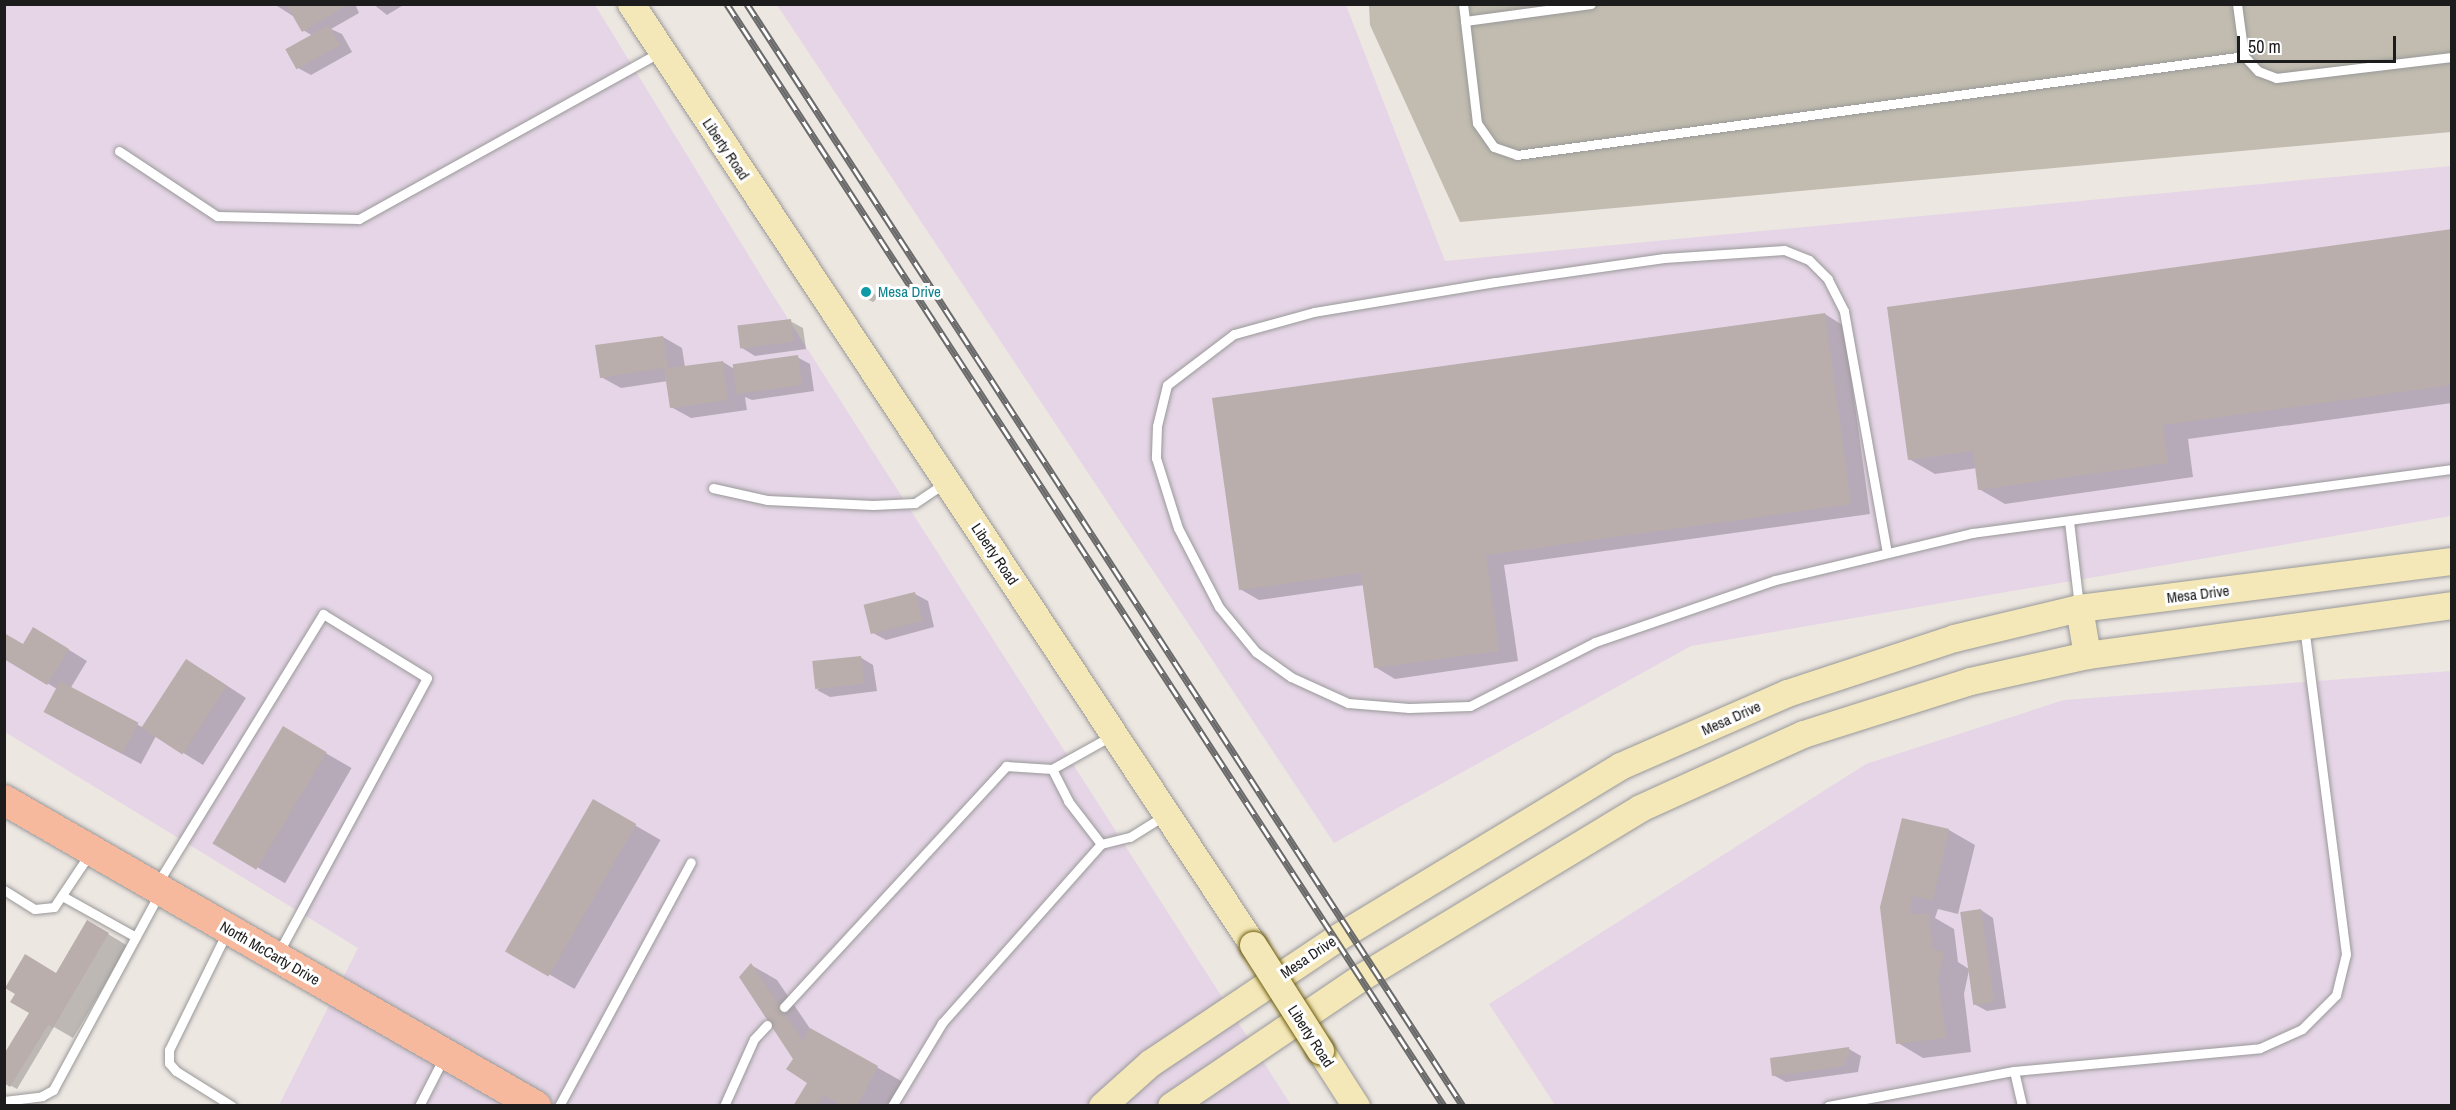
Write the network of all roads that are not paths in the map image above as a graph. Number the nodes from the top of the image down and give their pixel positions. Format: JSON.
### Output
{"nodes":[{"id":1,"x":631,"y":4,"type":"edge"},
{"id":2,"x":1463,"y":4,"type":"edge"},
{"id":3,"x":1591,"y":4,"type":"edge"},
{"id":4,"x":2237,"y":4,"type":"edge"},
{"id":5,"x":1465,"y":21,"type":"junction"},
{"id":6,"x":661,"y":52,"type":"junction"},
{"id":7,"x":2244,"y":56,"type":"junction"},
{"id":8,"x":2451,"y":57,"type":"edge"},
{"id":9,"x":119,"y":151,"type":"dead end"},
{"id":10,"x":2451,"y":469,"type":"edge"},
{"id":11,"x":947,"y":482,"type":"junction"},
{"id":12,"x":713,"y":488,"type":"dead end"},
{"id":13,"x":2069,"y":521,"type":"junction"},
{"id":14,"x":1887,"y":553,"type":"junction"},
{"id":15,"x":2451,"y":561,"type":"edge"},
{"id":16,"x":2296,"y":583,"type":"junction"},
{"id":17,"x":2451,"y":605,"type":"edge"},
{"id":18,"x":2079,"y":608,"type":"junction"},
{"id":19,"x":2304,"y":624,"type":"junction"},
{"id":20,"x":2087,"y":655,"type":"junction"},
{"id":21,"x":1114,"y":734,"type":"junction"},
{"id":22,"x":1052,"y":769,"type":"junction"},
{"id":23,"x":4,"y":800,"type":"edge"},
{"id":24,"x":1166,"y":814,"type":"junction"},
{"id":25,"x":1101,"y":844,"type":"junction"},
{"id":26,"x":92,"y":850,"type":"junction"},
{"id":27,"x":692,"y":862,"type":"dead end"},
{"id":28,"x":158,"y":888,"type":"junction"},
{"id":29,"x":4,"y":890,"type":"edge"},
{"id":30,"x":64,"y":897,"type":"junction"},
{"id":31,"x":229,"y":929,"type":"junction"},
{"id":32,"x":136,"y":937,"type":"junction"},
{"id":33,"x":277,"y":957,"type":"junction"},
{"id":34,"x":784,"y":1007,"type":"dead end"},
{"id":35,"x":767,"y":1025,"type":"dead end"},
{"id":36,"x":446,"y":1054,"type":"junction"},
{"id":37,"x":2014,"y":1071,"type":"junction"},
{"id":38,"x":4,"y":1101,"type":"edge"},
{"id":39,"x":232,"y":1106,"type":"edge"},
{"id":40,"x":419,"y":1106,"type":"edge"},
{"id":41,"x":536,"y":1106,"type":"edge"},
{"id":42,"x":559,"y":1106,"type":"edge"},
{"id":43,"x":724,"y":1106,"type":"edge"},
{"id":44,"x":892,"y":1106,"type":"edge"},
{"id":45,"x":1102,"y":1106,"type":"edge"},
{"id":46,"x":1171,"y":1106,"type":"edge"},
{"id":47,"x":1356,"y":1106,"type":"edge"},
{"id":48,"x":1828,"y":1106,"type":"edge"},
{"id":49,"x":2022,"y":1106,"type":"edge"}],
"edges":[{"from":1,"to":6,"type":"main road","name":"Liberty Road"},
{"from":2,"to":5,"type":"lane"},
{"from":3,"to":5,"type":"lane"},
{"from":4,"to":7,"type":"lane"},
{"from":5,"to":7,"type":"lane"},
{"from":6,"to":9,"type":"lane"},
{"from":6,"to":11,"type":"main road","name":"Liberty Road"},
{"from":7,"to":8,"type":"lane"},
{"from":10,"to":13,"type":"lane"},
{"from":11,"to":12,"type":"lane"},
{"from":11,"to":21,"type":"main road","name":"Liberty Road"},
{"from":13,"to":14,"type":"lane"},
{"from":13,"to":18,"type":"lane"},
{"from":14,"to":14,"type":"lane"},
{"from":15,"to":16,"type":"main road","name":"Mesa Drive"},
{"from":16,"to":18,"type":"main road","name":"Mesa Drive"},
{"from":16,"to":19,"type":"main road"},
{"from":17,"to":19,"type":"main road"},
{"from":18,"to":20,"type":"main road"},
{"from":18,"to":45,"type":"main road","name":"Mesa Drive"},
{"from":19,"to":20,"type":"main road"},
{"from":19,"to":37,"type":"lane"},
{"from":20,"to":46,"type":"main road"},
{"from":21,"to":22,"type":"lane"},
{"from":21,"to":24,"type":"main road","name":"Liberty Road"},
{"from":22,"to":25,"type":"lane"},
{"from":22,"to":34,"type":"lane"},
{"from":23,"to":26,"type":"main road","name":"North McCarty Drive"},
{"from":24,"to":25,"type":"lane"},
{"from":24,"to":47,"type":"main road","name":"Liberty Road","bridge":true},
{"from":25,"to":44,"type":"lane"},
{"from":26,"to":28,"type":"main road","name":"North McCarty Drive"},
{"from":26,"to":30,"type":"lane"},
{"from":27,"to":42,"type":"lane"},
{"from":28,"to":31,"type":"main road","name":"North McCarty Drive"},
{"from":28,"to":32,"type":"lane"},
{"from":28,"to":33,"type":"lane"},
{"from":29,"to":30,"type":"lane"},
{"from":30,"to":32,"type":"lane"},
{"from":31,"to":33,"type":"main road","name":"North McCarty Drive"},
{"from":31,"to":39,"type":"lane"},
{"from":32,"to":38,"type":"lane"},
{"from":33,"to":36,"type":"main road","name":"North McCarty Drive"},
{"from":35,"to":43,"type":"lane"},
{"from":36,"to":40,"type":"lane"},
{"from":36,"to":41,"type":"main road","name":"North McCarty Drive"},
{"from":37,"to":48,"type":"lane"},
{"from":37,"to":49,"type":"lane"}]}
